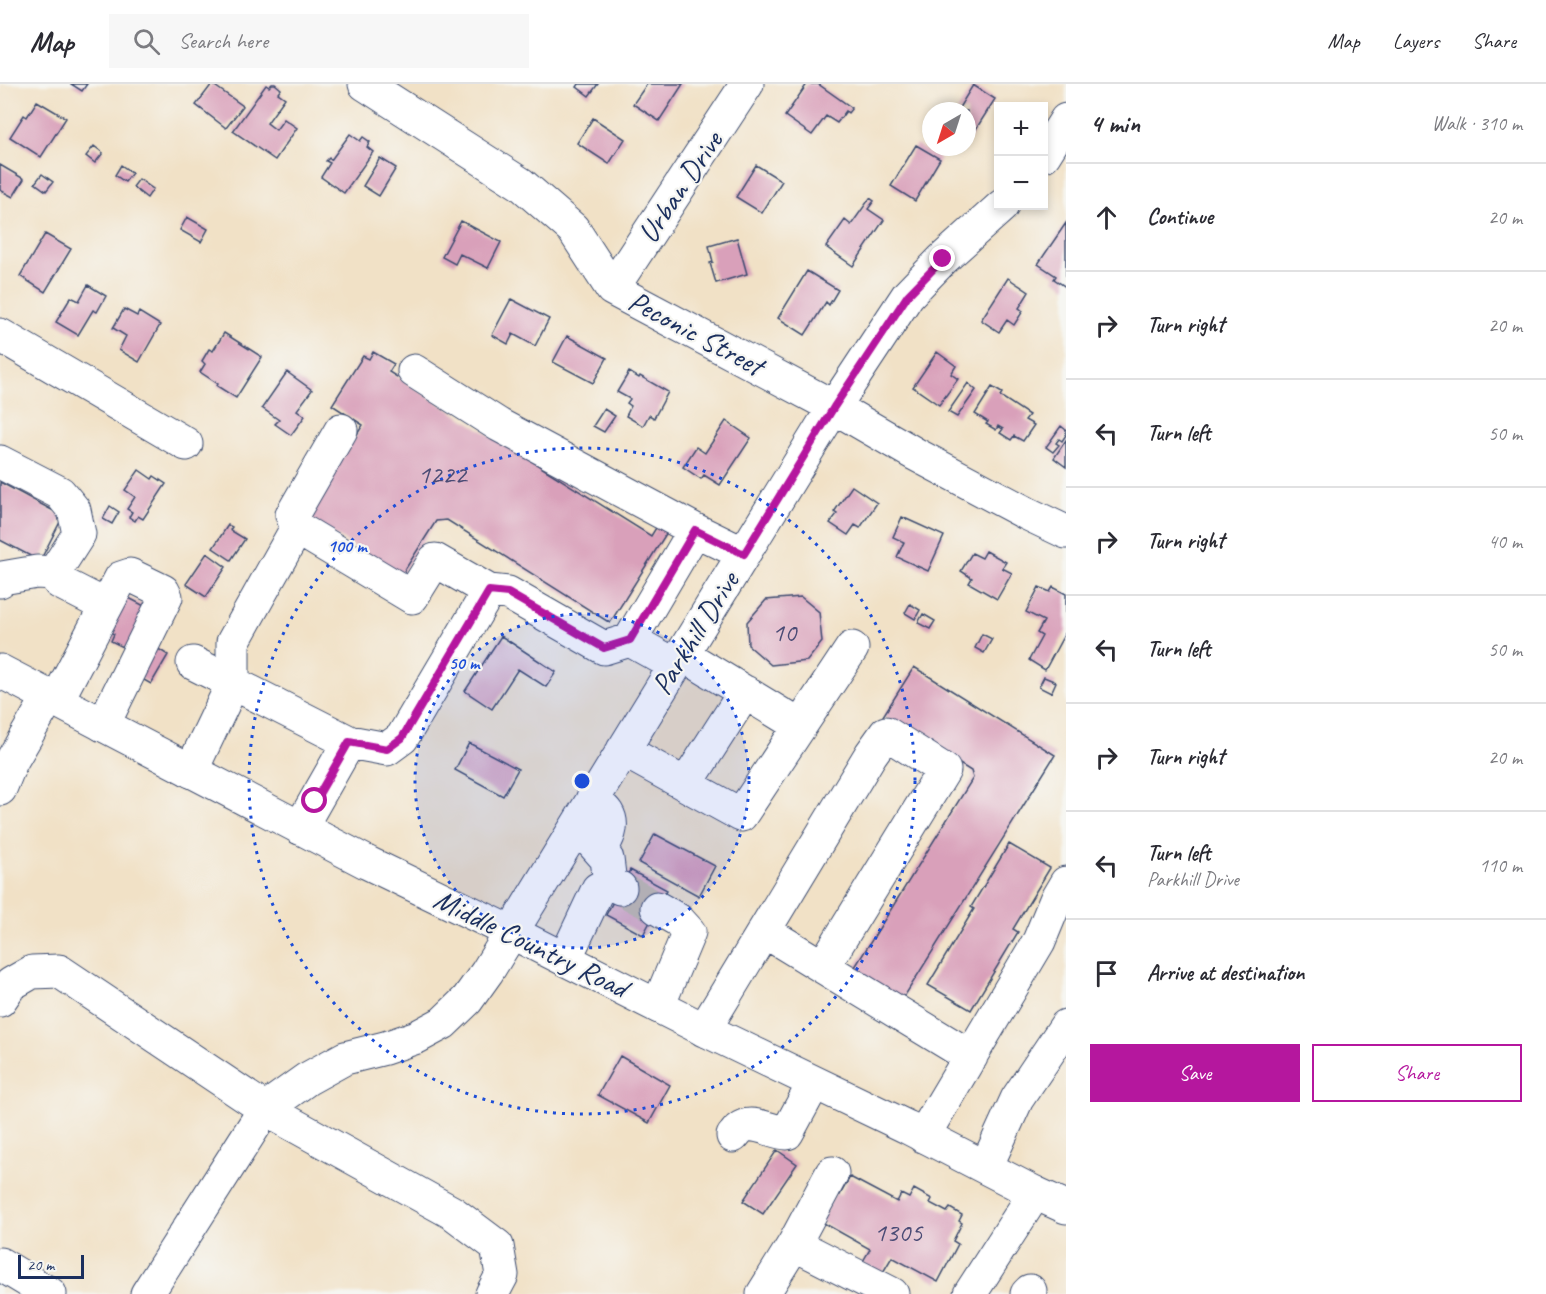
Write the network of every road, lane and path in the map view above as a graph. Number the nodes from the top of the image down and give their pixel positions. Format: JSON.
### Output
{"nodes":[{"id":1,"x":365,"y":84,"type":"edge"},
{"id":2,"x":747,"y":84,"type":"edge"},
{"id":3,"x":1066,"y":120,"type":"edge"},
{"id":4,"x":1048,"y":149,"type":"edge"},
{"id":5,"x":998,"y":210,"type":"edge"},
{"id":6,"x":612,"y":289,"type":"junction"},
{"id":7,"x":0,"y":335,"type":"edge"},
{"id":8,"x":414,"y":371,"type":"dead end"},
{"id":9,"x":834,"y":407,"type":"junction"},
{"id":10,"x":341,"y":430,"type":"dead end"},
{"id":11,"x":186,"y":444,"type":"dead end"},
{"id":12,"x":0,"y":462,"type":"edge"},
{"id":13,"x":297,"y":528,"type":"junction"},
{"id":14,"x":695,"y":530,"type":"junction"},
{"id":15,"x":1066,"y":532,"type":"edge"},
{"id":16,"x":744,"y":554,"type":"junction"},
{"id":17,"x":54,"y":573,"type":"junction"},
{"id":18,"x":1,"y":579,"type":"edge"},
{"id":19,"x":489,"y":591,"type":"junction"},
{"id":20,"x":106,"y":606,"type":"junction"},
{"id":21,"x":630,"y":640,"type":"junction"},
{"id":22,"x":852,"y":648,"type":"dead end"},
{"id":23,"x":679,"y":659,"type":"junction"},
{"id":24,"x":193,"y":663,"type":"dead end"},
{"id":25,"x":0,"y":671,"type":"edge"},
{"id":26,"x":233,"y":683,"type":"junction"},
{"id":27,"x":745,"y":692,"type":"junction"},
{"id":28,"x":53,"y":699,"type":"junction"},
{"id":29,"x":103,"y":724,"type":"junction"},
{"id":30,"x":800,"y":726,"type":"junction"},
{"id":31,"x":349,"y":742,"type":"junction"},
{"id":32,"x":623,"y":750,"type":"junction"},
{"id":33,"x":191,"y":771,"type":"junction"},
{"id":34,"x":686,"y":784,"type":"junction"},
{"id":35,"x":0,"y":789,"type":"edge"},
{"id":36,"x":592,"y":800,"type":"junction"},
{"id":37,"x":300,"y":828,"type":"junction"},
{"id":38,"x":574,"y":831,"type":"junction"},
{"id":39,"x":600,"y":852,"type":"junction"},
{"id":40,"x":554,"y":863,"type":"junction"},
{"id":41,"x":1066,"y":883,"type":"edge"},
{"id":42,"x":610,"y":887,"type":"junction"},
{"id":43,"x":657,"y":908,"type":"tunnel mouth"},
{"id":44,"x":764,"y":931,"type":"junction"},
{"id":45,"x":511,"y":932,"type":"junction"},
{"id":46,"x":566,"y":959,"type":"junction"},
{"id":47,"x":824,"y":967,"type":"junction"},
{"id":48,"x":0,"y":1000,"type":"edge"},
{"id":49,"x":658,"y":1006,"type":"junction"},
{"id":50,"x":1066,"y":1026,"type":"edge"},
{"id":51,"x":704,"y":1030,"type":"junction"},
{"id":52,"x":971,"y":1057,"type":"junction"},
{"id":53,"x":814,"y":1083,"type":"junction"},
{"id":54,"x":265,"y":1109,"type":"junction"},
{"id":55,"x":733,"y":1136,"type":"dead end"},
{"id":56,"x":923,"y":1136,"type":"junction"},
{"id":57,"x":986,"y":1167,"type":"junction"},
{"id":58,"x":832,"y":1173,"type":"dead end"},
{"id":59,"x":1035,"y":1193,"type":"junction"},
{"id":60,"x":1066,"y":1207,"type":"edge"},
{"id":61,"x":794,"y":1244,"type":"junction"},
{"id":62,"x":0,"y":1264,"type":"edge"},
{"id":63,"x":50,"y":1294,"type":"edge"},
{"id":64,"x":147,"y":1294,"type":"edge"},
{"id":65,"x":492,"y":1294,"type":"edge"},
{"id":66,"x":763,"y":1294,"type":"edge"},
{"id":67,"x":892,"y":1294,"type":"edge"},
{"id":68,"x":970,"y":1294,"type":"edge"}],
"edges":[{"from":1,"to":6,"type":"street","name":"Peconic Street"},
{"from":2,"to":6,"type":"street","name":"Urban Drive"},
{"from":3,"to":4,"type":"street"},
{"from":5,"to":9,"type":"street","name":"Parkhill Drive"},
{"from":6,"to":9,"type":"street","name":"Peconic Street"},
{"from":7,"to":11,"type":"street"},
{"from":8,"to":14,"type":"street"},
{"from":9,"to":15,"type":"street","name":"Peconic Street"},
{"from":9,"to":16,"type":"street","name":"Parkhill Drive"},
{"from":10,"to":13,"type":"street"},
{"from":12,"to":17,"type":"street"},
{"from":13,"to":19,"type":"street"},
{"from":13,"to":26,"type":"street"},
{"from":14,"to":16,"type":"street"},
{"from":14,"to":21,"type":"street"},
{"from":16,"to":23,"type":"street","name":"Parkhill Drive"},
{"from":17,"to":18,"type":"street"},
{"from":17,"to":20,"type":"street"},
{"from":19,"to":21,"type":"street"},
{"from":19,"to":31,"type":"street"},
{"from":20,"to":28,"type":"street"},
{"from":20,"to":29,"type":"street"},
{"from":21,"to":23,"type":"street"},
{"from":22,"to":30,"type":"street"},
{"from":23,"to":27,"type":"street"},
{"from":23,"to":32,"type":"street","name":"Parkhill Drive"},
{"from":24,"to":26,"type":"street"},
{"from":25,"to":28,"type":"street","name":"Middle Country Road"},
{"from":26,"to":31,"type":"street"},
{"from":26,"to":33,"type":"street"},
{"from":27,"to":30,"type":"street"},
{"from":27,"to":34,"type":"street"},
{"from":28,"to":29,"type":"street","name":"Middle Country Road"},
{"from":28,"to":35,"type":"street"},
{"from":29,"to":33,"type":"street","name":"Middle Country Road"},
{"from":30,"to":34,"type":"street"},
{"from":31,"to":37,"type":"street"},
{"from":32,"to":34,"type":"street"},
{"from":32,"to":36,"type":"street","name":"Parkhill Drive"},
{"from":33,"to":37,"type":"street","name":"Middle Country Road"},
{"from":36,"to":38,"type":"street","name":"Parkhill Drive"},
{"from":36,"to":39,"type":"street"},
{"from":37,"to":45,"type":"street","name":"Middle Country Road"},
{"from":38,"to":39,"type":"street"},
{"from":38,"to":40,"type":"street","name":"Parkhill Drive"},
{"from":39,"to":42,"type":"street"},
{"from":40,"to":42,"type":"street"},
{"from":40,"to":45,"type":"street","name":"Parkhill Drive"},
{"from":41,"to":52,"type":"street"},
{"from":42,"to":46,"type":"street"},
{"from":43,"to":49,"type":"street"},
{"from":44,"to":47,"type":"street"},
{"from":44,"to":47,"type":"street"},
{"from":44,"to":51,"type":"street"},
{"from":45,"to":46,"type":"street","name":"Middle Country Road"},
{"from":45,"to":54,"type":"street","name":"Parkhill Drive"},
{"from":46,"to":49,"type":"street","name":"Middle Country Road"},
{"from":47,"to":52,"type":"street"},
{"from":48,"to":54,"type":"street"},
{"from":49,"to":51,"type":"street","name":"Middle Country Road"},
{"from":50,"to":57,"type":"street"},
{"from":51,"to":53,"type":"street","name":"Middle Country Road"},
{"from":52,"to":56,"type":"street"},
{"from":53,"to":55,"type":"street"},
{"from":53,"to":56,"type":"street","name":"Middle Country Road"},
{"from":54,"to":64,"type":"street"},
{"from":54,"to":65,"type":"street"},
{"from":56,"to":57,"type":"street","name":"Middle Country Road"},
{"from":57,"to":59,"type":"street","name":"Middle Country Road"},
{"from":58,"to":61,"type":"street"},
{"from":59,"to":60,"type":"street","name":"Middle Country Road"},
{"from":59,"to":68,"type":"street"},
{"from":61,"to":66,"type":"street"},
{"from":61,"to":67,"type":"street"},
{"from":62,"to":63,"type":"street"}]}
